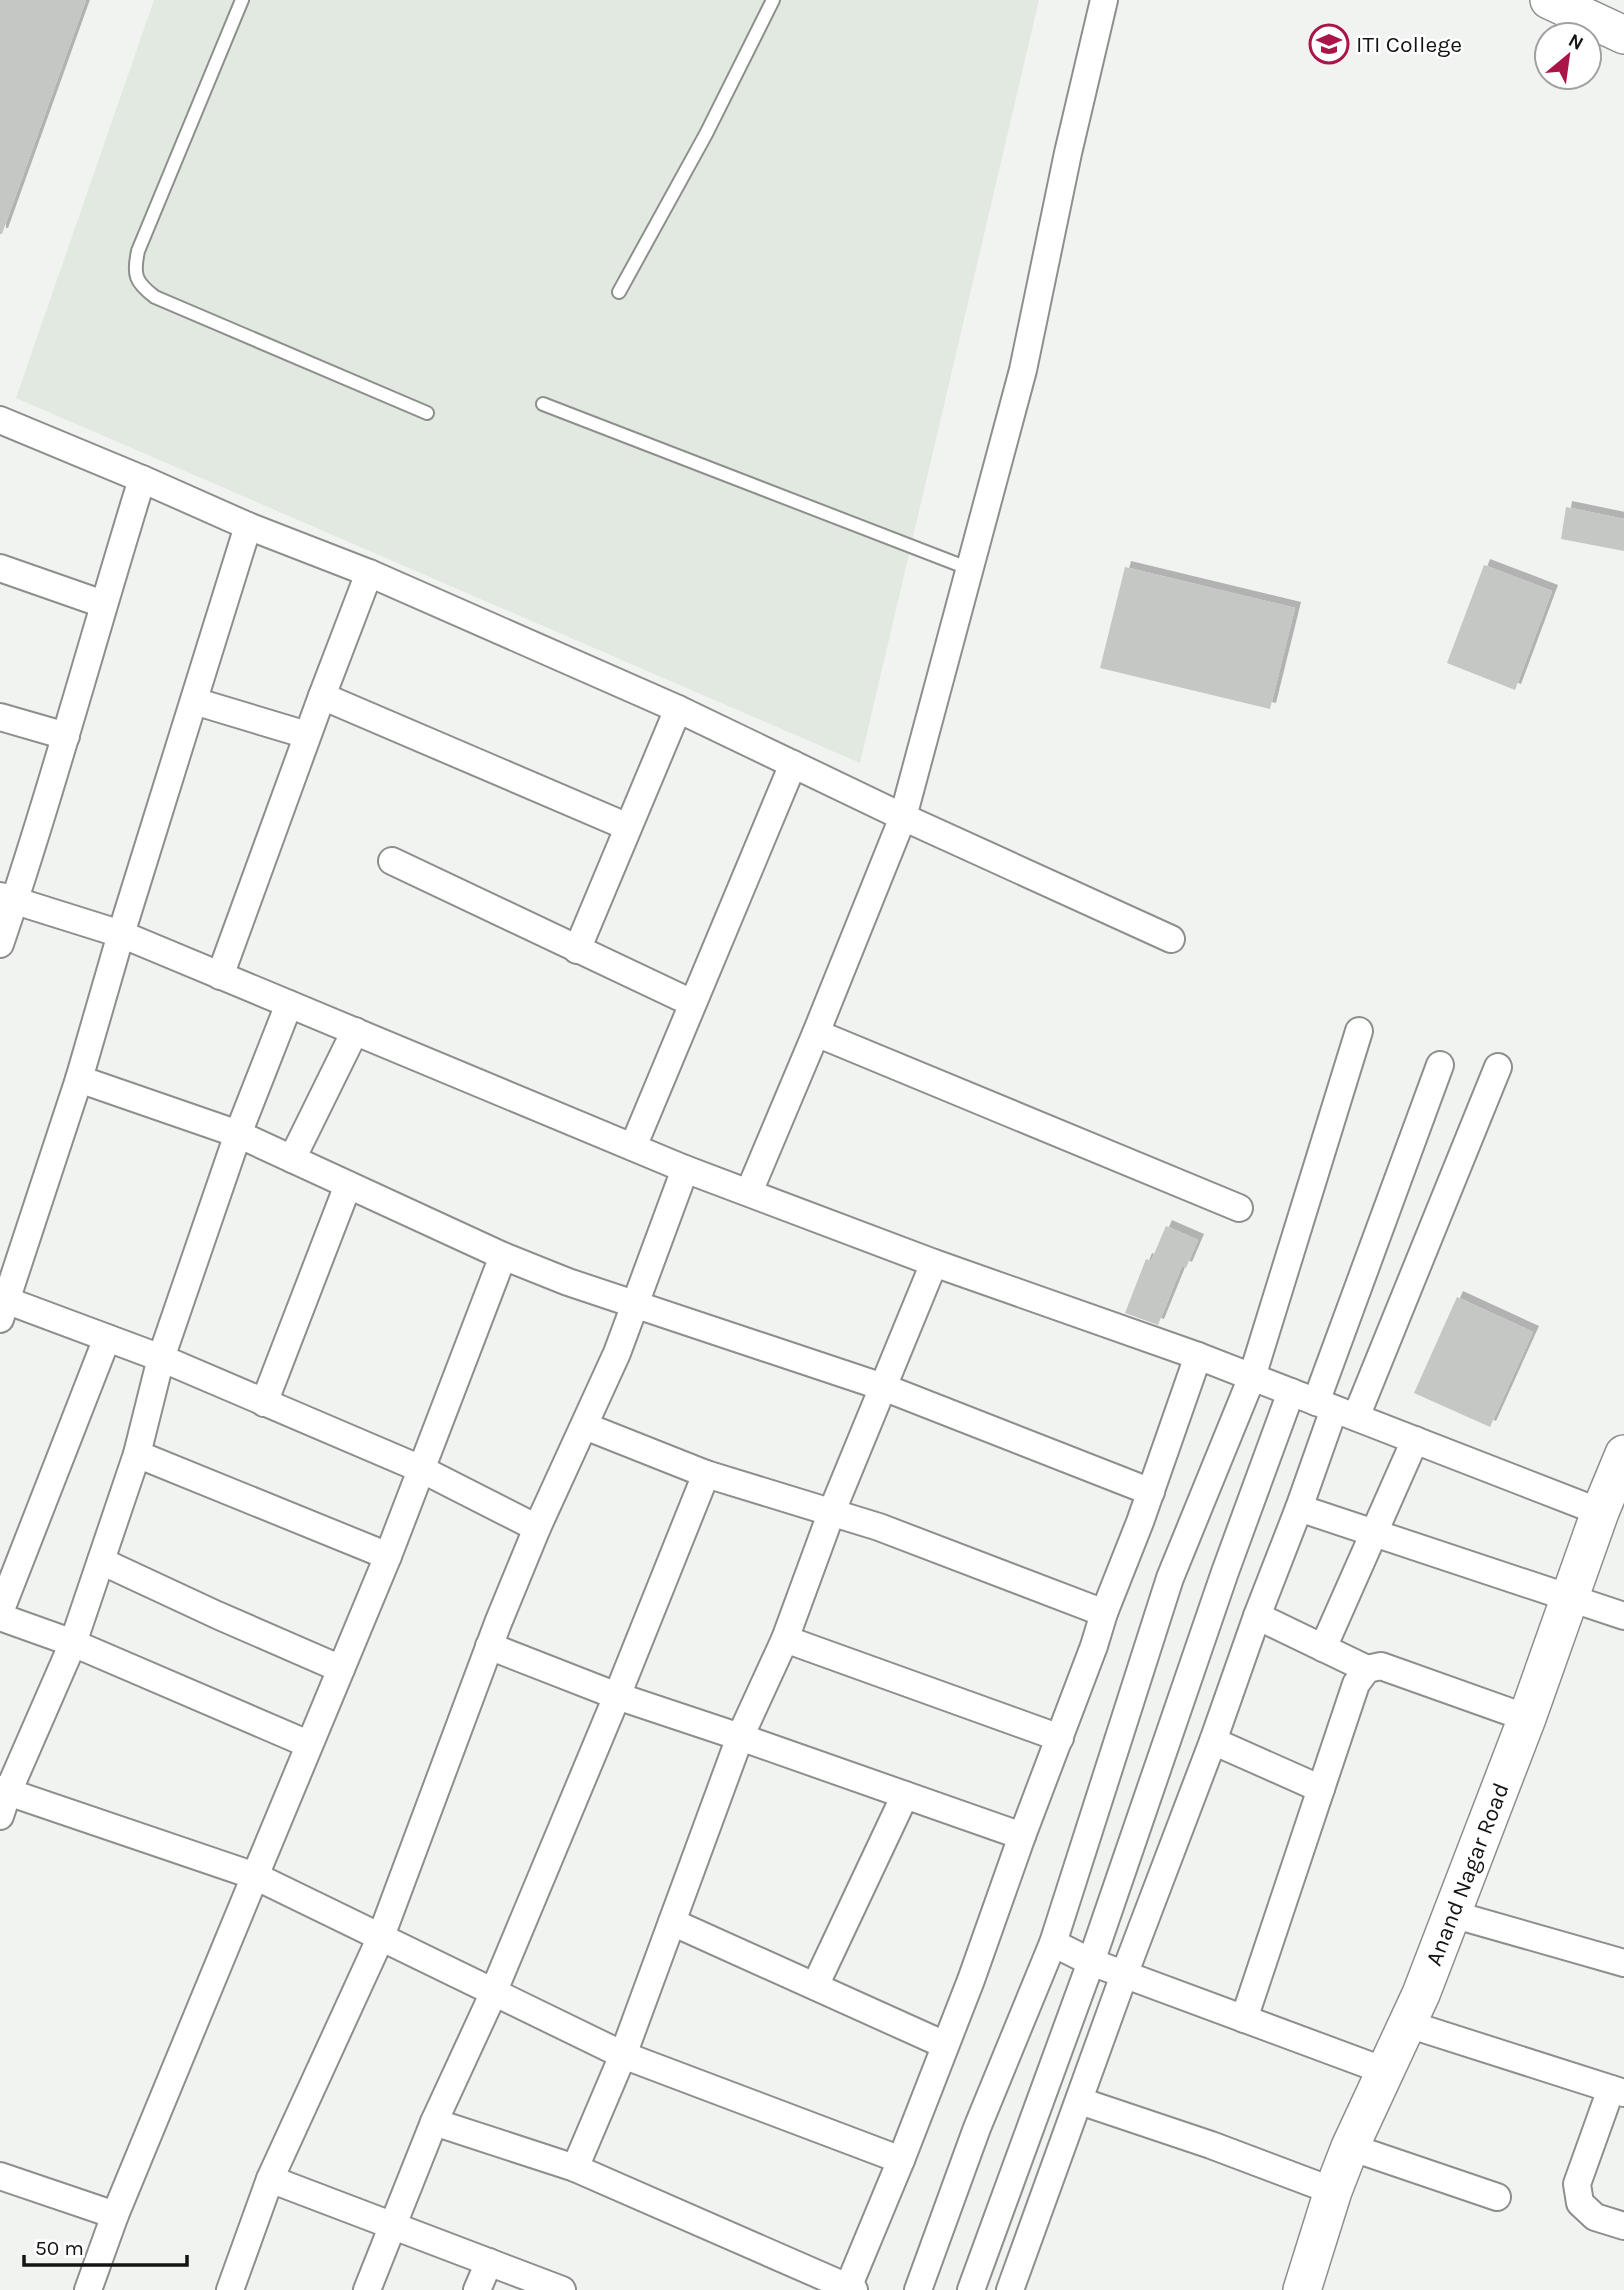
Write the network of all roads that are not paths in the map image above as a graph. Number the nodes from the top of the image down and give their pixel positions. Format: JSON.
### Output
{"nodes":[{"id":1,"x":242,"y":0,"type":"edge"},
{"id":2,"x":773,"y":0,"type":"edge"},
{"id":3,"x":1104,"y":0,"type":"edge"},
{"id":4,"x":1549,"y":0,"type":"edge"},
{"id":5,"x":1624,"y":35,"type":"edge"},
{"id":6,"x":619,"y":292,"type":"dead end"},
{"id":7,"x":543,"y":404,"type":"dead end"},
{"id":8,"x":426,"y":413,"type":"dead end"},
{"id":9,"x":0,"y":420,"type":"edge"},
{"id":10,"x":142,"y":479,"type":"junction"},
{"id":11,"x":248,"y":526,"type":"junction"},
{"id":12,"x":0,"y":568,"type":"edge"},
{"id":13,"x":970,"y":569,"type":"junction"},
{"id":14,"x":369,"y":573,"type":"junction"},
{"id":15,"x":103,"y":604,"type":"junction"},
{"id":16,"x":322,"y":696,"type":"junction"},
{"id":17,"x":194,"y":701,"type":"junction"},
{"id":18,"x":678,"y":709,"type":"junction"},
{"id":19,"x":0,"y":717,"type":"edge"},
{"id":20,"x":307,"y":735,"type":"junction"},
{"id":21,"x":66,"y":736,"type":"junction"},
{"id":22,"x":793,"y":764,"type":"junction"},
{"id":23,"x":903,"y":817,"type":"junction"},
{"id":24,"x":628,"y":827,"type":"junction"},
{"id":25,"x":392,"y":861,"type":"dead end"},
{"id":26,"x":7,"y":898,"type":"edge"},
{"id":27,"x":121,"y":934,"type":"junction"},
{"id":28,"x":1171,"y":939,"type":"dead end"},
{"id":29,"x":0,"y":944,"type":"edge"},
{"id":30,"x":577,"y":950,"type":"junction"},
{"id":31,"x":220,"y":976,"type":"junction"},
{"id":32,"x":692,"y":1003,"type":"junction"},
{"id":33,"x":289,"y":1004,"type":"junction"},
{"id":34,"x":355,"y":1031,"type":"junction"},
{"id":35,"x":1359,"y":1031,"type":"dead end"},
{"id":36,"x":816,"y":1033,"type":"junction"},
{"id":37,"x":1440,"y":1065,"type":"dead end"},
{"id":38,"x":1498,"y":1067,"type":"dead end"},
{"id":39,"x":79,"y":1079,"type":"junction"},
{"id":40,"x":238,"y":1133,"type":"junction"},
{"id":41,"x":633,"y":1147,"type":"junction"},
{"id":42,"x":292,"y":1159,"type":"junction"},
{"id":43,"x":685,"y":1169,"type":"junction"},
{"id":44,"x":348,"y":1185,"type":"junction"},
{"id":45,"x":749,"y":1192,"type":"junction"},
{"id":46,"x":1239,"y":1208,"type":"dead end"},
{"id":47,"x":503,"y":1256,"type":"junction"},
{"id":48,"x":934,"y":1263,"type":"junction"},
{"id":49,"x":635,"y":1305,"type":"junction"},
{"id":50,"x":2,"y":1306,"type":"edge"},
{"id":51,"x":107,"y":1338,"type":"junction"},
{"id":52,"x":1198,"y":1356,"type":"junction"},
{"id":53,"x":162,"y":1358,"type":"junction"},
{"id":54,"x":1252,"y":1377,"type":"junction"},
{"id":55,"x":883,"y":1387,"type":"junction"},
{"id":56,"x":1291,"y":1392,"type":"junction"},
{"id":57,"x":264,"y":1403,"type":"junction"},
{"id":58,"x":1335,"y":1409,"type":"junction"},
{"id":59,"x":585,"y":1426,"type":"junction"},
{"id":60,"x":1415,"y":1440,"type":"junction"},
{"id":61,"x":137,"y":1454,"type":"junction"},
{"id":62,"x":1624,"y":1454,"type":"edge"},
{"id":63,"x":421,"y":1469,"type":"junction"},
{"id":64,"x":706,"y":1474,"type":"junction"},
{"id":65,"x":1151,"y":1492,"type":"junction"},
{"id":66,"x":1299,"y":1508,"type":"junction"},
{"id":67,"x":832,"y":1511,"type":"junction"},
{"id":68,"x":1600,"y":1512,"type":"junction"},
{"id":69,"x":537,"y":1528,"type":"junction"},
{"id":70,"x":1373,"y":1532,"type":"junction"},
{"id":71,"x":388,"y":1556,"type":"junction"},
{"id":72,"x":101,"y":1561,"type":"junction"},
{"id":73,"x":1571,"y":1598,"type":"junction"},
{"id":74,"x":0,"y":1612,"type":"edge"},
{"id":75,"x":1104,"y":1613,"type":"junction"},
{"id":76,"x":1257,"y":1615,"type":"junction"},
{"id":77,"x":1624,"y":1616,"type":"edge"},
{"id":78,"x":0,"y":1617,"type":"edge"},
{"id":79,"x":785,"y":1639,"type":"junction"},
{"id":80,"x":73,"y":1643,"type":"junction"},
{"id":81,"x":489,"y":1647,"type":"junction"},
{"id":82,"x":1323,"y":1648,"type":"junction"},
{"id":83,"x":341,"y":1669,"type":"junction"},
{"id":84,"x":1367,"y":1670,"type":"junction"},
{"id":85,"x":617,"y":1696,"type":"junction"},
{"id":86,"x":1527,"y":1718,"type":"junction"},
{"id":87,"x":740,"y":1737,"type":"junction"},
{"id":88,"x":1060,"y":1738,"type":"junction"},
{"id":89,"x":1213,"y":1741,"type":"junction"},
{"id":90,"x":308,"y":1744,"type":"junction"},
{"id":91,"x":1321,"y":1789,"type":"junction"},
{"id":92,"x":905,"y":1795,"type":"junction"},
{"id":93,"x":3,"y":1799,"type":"edge"},
{"id":94,"x":1022,"y":1836,"type":"junction"},
{"id":95,"x":255,"y":1876,"type":"junction"},
{"id":96,"x":1452,"y":1914,"type":"junction"},
{"id":97,"x":672,"y":1922,"type":"junction"},
{"id":98,"x":380,"y":1939,"type":"junction"},
{"id":99,"x":1053,"y":1943,"type":"junction"},
{"id":100,"x":1623,"y":1958,"type":"edge"},
{"id":101,"x":1091,"y":1962,"type":"junction"},
{"id":102,"x":1124,"y":1975,"type":"junction"},
{"id":103,"x":815,"y":1986,"type":"junction"},
{"id":104,"x":493,"y":1993,"type":"junction"},
{"id":105,"x":1244,"y":2019,"type":"junction"},
{"id":106,"x":1408,"y":2024,"type":"junction"},
{"id":107,"x":945,"y":2045,"type":"junction"},
{"id":108,"x":623,"y":2055,"type":"junction"},
{"id":109,"x":1385,"y":2071,"type":"junction"},
{"id":110,"x":1618,"y":2091,"type":"edge"},
{"id":111,"x":1080,"y":2101,"type":"junction"},
{"id":112,"x":434,"y":2122,"type":"junction"},
{"id":113,"x":1350,"y":2147,"type":"junction"},
{"id":114,"x":901,"y":2160,"type":"junction"},
{"id":115,"x":575,"y":2168,"type":"junction"},
{"id":116,"x":0,"y":2176,"type":"edge"},
{"id":117,"x":270,"y":2179,"type":"junction"},
{"id":118,"x":1333,"y":2191,"type":"junction"},
{"id":119,"x":1497,"y":2197,"type":"dead end"},
{"id":120,"x":115,"y":2215,"type":"junction"},
{"id":121,"x":391,"y":2226,"type":"junction"},
{"id":122,"x":1624,"y":2226,"type":"edge"},
{"id":123,"x":489,"y":2262,"type":"junction"},
{"id":124,"x":850,"y":2289,"type":"edge"},
{"id":125,"x":88,"y":2290,"type":"edge"},
{"id":126,"x":230,"y":2290,"type":"edge"},
{"id":127,"x":367,"y":2290,"type":"edge"},
{"id":128,"x":477,"y":2290,"type":"edge"},
{"id":129,"x":562,"y":2290,"type":"edge"},
{"id":130,"x":918,"y":2290,"type":"edge"},
{"id":131,"x":971,"y":2290,"type":"edge"},
{"id":132,"x":1010,"y":2290,"type":"edge"},
{"id":133,"x":1302,"y":2290,"type":"edge"}],
"edges":[{"from":1,"to":8,"type":"lane"},
{"from":2,"to":6,"type":"lane"},
{"from":3,"to":13,"type":"street"},
{"from":4,"to":5,"type":"street"},
{"from":7,"to":13,"type":"lane"},
{"from":9,"to":10,"type":"street"},
{"from":10,"to":11,"type":"street"},
{"from":10,"to":15,"type":"street"},
{"from":11,"to":14,"type":"street"},
{"from":11,"to":17,"type":"street"},
{"from":12,"to":15,"type":"street"},
{"from":13,"to":23,"type":"street"},
{"from":14,"to":16,"type":"street"},
{"from":14,"to":18,"type":"street"},
{"from":15,"to":21,"type":"street"},
{"from":16,"to":20,"type":"street"},
{"from":16,"to":24,"type":"street"},
{"from":17,"to":20,"type":"street"},
{"from":17,"to":27,"type":"street"},
{"from":18,"to":22,"type":"street"},
{"from":18,"to":24,"type":"street"},
{"from":19,"to":21,"type":"street"},
{"from":20,"to":31,"type":"street"},
{"from":21,"to":26,"type":"street"},
{"from":22,"to":23,"type":"street"},
{"from":22,"to":32,"type":"street"},
{"from":23,"to":28,"type":"street"},
{"from":23,"to":36,"type":"street"},
{"from":24,"to":30,"type":"street"},
{"from":25,"to":30,"type":"street"},
{"from":26,"to":27,"type":"street"},
{"from":26,"to":29,"type":"street"},
{"from":27,"to":31,"type":"street"},
{"from":27,"to":39,"type":"street"},
{"from":30,"to":32,"type":"street"},
{"from":31,"to":33,"type":"street"},
{"from":32,"to":41,"type":"street"},
{"from":33,"to":34,"type":"street"},
{"from":33,"to":40,"type":"street"},
{"from":34,"to":41,"type":"street"},
{"from":34,"to":42,"type":"street"},
{"from":35,"to":54,"type":"street"},
{"from":36,"to":45,"type":"street"},
{"from":36,"to":46,"type":"street"},
{"from":37,"to":58,"type":"street"},
{"from":38,"to":58,"type":"street"},
{"from":39,"to":40,"type":"street"},
{"from":39,"to":50,"type":"street"},
{"from":40,"to":42,"type":"street"},
{"from":40,"to":53,"type":"street"},
{"from":41,"to":43,"type":"street"},
{"from":42,"to":44,"type":"street"},
{"from":43,"to":45,"type":"street"},
{"from":43,"to":49,"type":"street"},
{"from":44,"to":47,"type":"street"},
{"from":44,"to":57,"type":"street"},
{"from":45,"to":48,"type":"street"},
{"from":47,"to":49,"type":"street"},
{"from":47,"to":63,"type":"street"},
{"from":48,"to":52,"type":"street"},
{"from":48,"to":55,"type":"street"},
{"from":49,"to":55,"type":"street"},
{"from":49,"to":59,"type":"street"},
{"from":50,"to":51,"type":"street"},
{"from":51,"to":53,"type":"street"},
{"from":51,"to":74,"type":"street"},
{"from":52,"to":54,"type":"street"},
{"from":52,"to":65,"type":"street"},
{"from":53,"to":57,"type":"street"},
{"from":53,"to":61,"type":"street"},
{"from":54,"to":56,"type":"street"},
{"from":54,"to":99,"type":"street"},
{"from":55,"to":65,"type":"street"},
{"from":55,"to":67,"type":"street"},
{"from":56,"to":58,"type":"street"},
{"from":56,"to":101,"type":"street"},
{"from":57,"to":63,"type":"street"},
{"from":58,"to":60,"type":"street"},
{"from":58,"to":66,"type":"street"},
{"from":59,"to":64,"type":"street"},
{"from":59,"to":69,"type":"street"},
{"from":60,"to":68,"type":"street"},
{"from":60,"to":70,"type":"street"},
{"from":61,"to":71,"type":"street"},
{"from":61,"to":72,"type":"street"},
{"from":62,"to":68,"type":"street","name":"Anand Nagar Road"},
{"from":63,"to":69,"type":"street"},
{"from":63,"to":71,"type":"street"},
{"from":64,"to":67,"type":"street"},
{"from":64,"to":85,"type":"street"},
{"from":65,"to":75,"type":"street"},
{"from":66,"to":70,"type":"street"},
{"from":66,"to":76,"type":"street"},
{"from":67,"to":75,"type":"street"},
{"from":67,"to":79,"type":"street"},
{"from":68,"to":73,"type":"street","name":"Anand Nagar Road"},
{"from":69,"to":81,"type":"street"},
{"from":70,"to":73,"type":"street"},
{"from":70,"to":82,"type":"street"},
{"from":71,"to":83,"type":"street"},
{"from":72,"to":80,"type":"street"},
{"from":72,"to":83,"type":"street"},
{"from":73,"to":77,"type":"street"},
{"from":73,"to":86,"type":"street","name":"Anand Nagar Road"},
{"from":75,"to":88,"type":"street"},
{"from":76,"to":82,"type":"street"},
{"from":76,"to":89,"type":"street"},
{"from":78,"to":80,"type":"street"},
{"from":79,"to":87,"type":"street"},
{"from":79,"to":88,"type":"street"},
{"from":80,"to":90,"type":"street"},
{"from":80,"to":93,"type":"street"},
{"from":81,"to":85,"type":"street"},
{"from":81,"to":98,"type":"street"},
{"from":82,"to":84,"type":"street"},
{"from":83,"to":90,"type":"street"},
{"from":84,"to":86,"type":"street"},
{"from":84,"to":91,"type":"street"},
{"from":85,"to":87,"type":"street"},
{"from":85,"to":104,"type":"street"},
{"from":86,"to":96,"type":"street","name":"Anand Nagar Road"},
{"from":87,"to":92,"type":"street"},
{"from":87,"to":97,"type":"street"},
{"from":88,"to":94,"type":"street"},
{"from":89,"to":91,"type":"street"},
{"from":89,"to":102,"type":"street"},
{"from":90,"to":95,"type":"street"},
{"from":91,"to":105,"type":"street"},
{"from":92,"to":94,"type":"street"},
{"from":92,"to":103,"type":"street"},
{"from":93,"to":95,"type":"street"},
{"from":94,"to":107,"type":"street"},
{"from":95,"to":98,"type":"street"},
{"from":95,"to":120,"type":"street"},
{"from":96,"to":100,"type":"street"},
{"from":96,"to":106,"type":"street","name":"Anand Nagar Road"},
{"from":97,"to":103,"type":"street"},
{"from":97,"to":108,"type":"street"},
{"from":98,"to":104,"type":"street"},
{"from":98,"to":117,"type":"street"},
{"from":99,"to":101,"type":"street"},
{"from":99,"to":130,"type":"street"},
{"from":101,"to":102,"type":"street"},
{"from":101,"to":131,"type":"street"},
{"from":102,"to":105,"type":"street"},
{"from":102,"to":111,"type":"street"},
{"from":103,"to":107,"type":"street"},
{"from":104,"to":108,"type":"street"},
{"from":104,"to":112,"type":"street"},
{"from":105,"to":109,"type":"street"},
{"from":106,"to":109,"type":"street","name":"Anand Nagar Road"},
{"from":106,"to":110,"type":"street"},
{"from":107,"to":114,"type":"street"},
{"from":108,"to":114,"type":"street"},
{"from":108,"to":115,"type":"street"},
{"from":109,"to":113,"type":"street","name":"Anand Nagar Road"},
{"from":110,"to":122,"type":"street"},
{"from":111,"to":118,"type":"street"},
{"from":111,"to":132,"type":"street"},
{"from":112,"to":115,"type":"street"},
{"from":112,"to":121,"type":"street"},
{"from":113,"to":118,"type":"street","name":"Anand Nagar Road"},
{"from":113,"to":119,"type":"street"},
{"from":114,"to":124,"type":"street"},
{"from":115,"to":124,"type":"street"},
{"from":116,"to":120,"type":"street"},
{"from":117,"to":121,"type":"street"},
{"from":117,"to":126,"type":"street"},
{"from":118,"to":133,"type":"street","name":"Anand Nagar Road"},
{"from":120,"to":125,"type":"street"},
{"from":121,"to":123,"type":"street"},
{"from":121,"to":127,"type":"street"},
{"from":123,"to":128,"type":"street"},
{"from":123,"to":129,"type":"street"}]}
